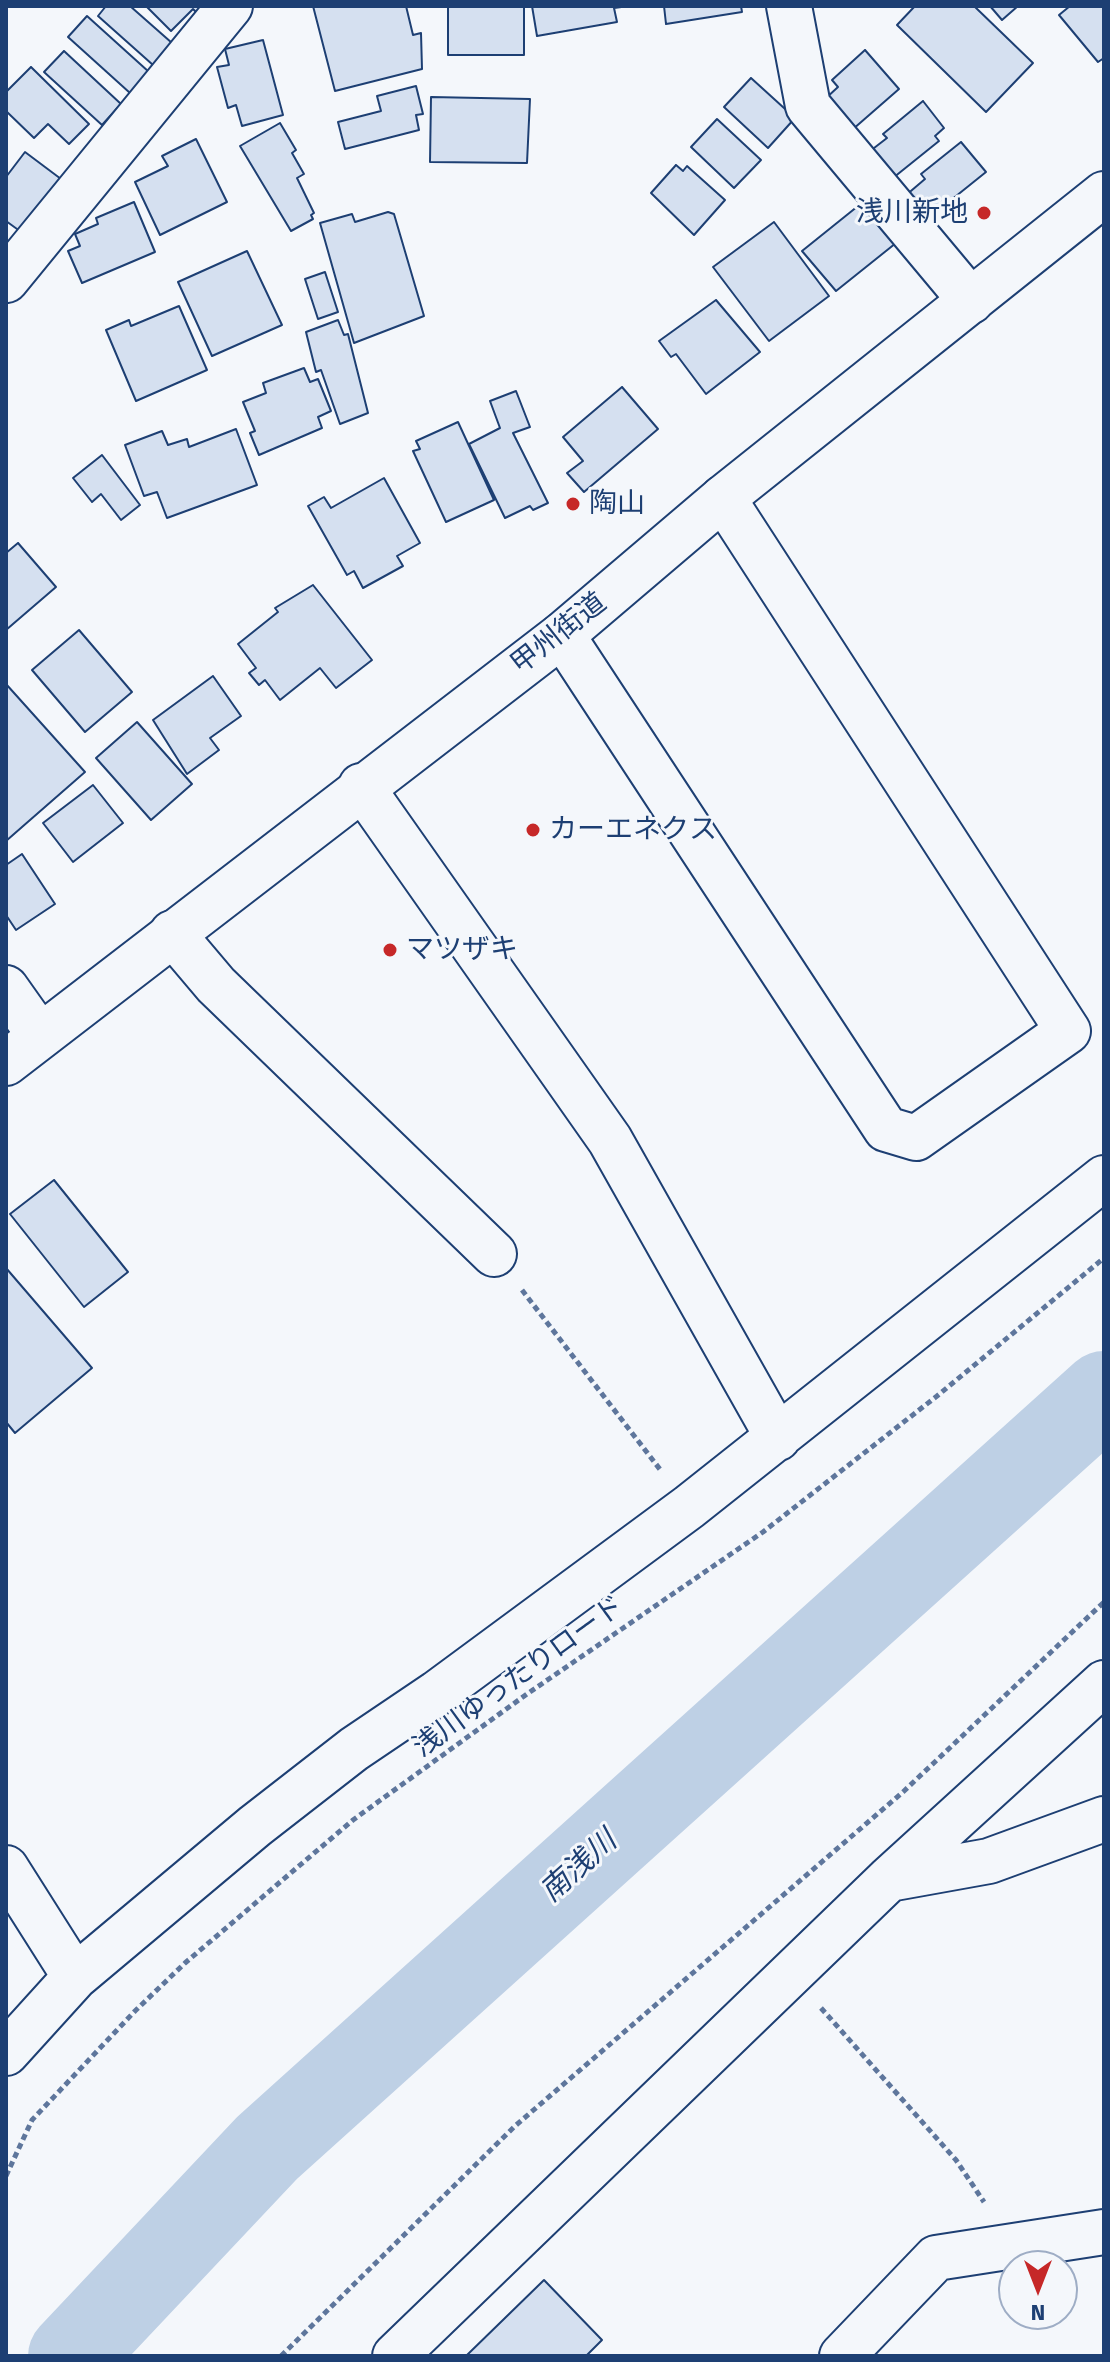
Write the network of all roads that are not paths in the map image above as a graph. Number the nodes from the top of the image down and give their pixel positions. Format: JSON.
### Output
{"nodes":[{"id":1,"x":230,"y":6,"type":"edge"},
{"id":2,"x":789,"y":6,"type":"edge"},
{"id":3,"x":1104,"y":194,"type":"edge"},
{"id":4,"x":6,"y":280,"type":"edge"},
{"id":5,"x":971,"y":301,"type":"junction"},
{"id":6,"x":723,"y":498,"type":"junction"},
{"id":7,"x":562,"y":635,"type":"junction"},
{"id":8,"x":361,"y":786,"type":"junction"},
{"id":9,"x":172,"y":933,"type":"junction"},
{"id":10,"x":6,"y":988,"type":"edge"},
{"id":11,"x":40,"y":1036,"type":"junction"},
{"id":12,"x":6,"y":1063,"type":"edge"},
{"id":13,"x":1104,"y":1178,"type":"edge"},
{"id":14,"x":494,"y":1254,"type":"road end"},
{"id":15,"x":778,"y":1438,"type":"junction"},
{"id":16,"x":1104,"y":1683,"type":"edge"},
{"id":17,"x":1104,"y":1819,"type":"edge"},
{"id":18,"x":6,"y":1868,"type":"edge"},
{"id":19,"x":889,"y":1879,"type":"junction"},
{"id":20,"x":75,"y":1977,"type":"junction"},
{"id":21,"x":6,"y":2053,"type":"edge"},
{"id":22,"x":1104,"y":2232,"type":"edge"},
{"id":23,"x":395,"y":2356,"type":"edge"},
{"id":24,"x":842,"y":2356,"type":"edge"}],
"edges":[{"from":1,"to":4,"type":"main road"},
{"from":2,"to":5,"type":"main road"},
{"from":3,"to":5,"type":"main road","name":"甲州街道"},
{"from":5,"to":6,"type":"main road","name":"甲州街道"},
{"from":6,"to":7,"type":"main road","name":"甲州街道"},
{"from":6,"to":7,"type":"main road"},
{"from":7,"to":8,"type":"main road","name":"甲州街道"},
{"from":8,"to":9,"type":"main road","name":"甲州街道"},
{"from":8,"to":15,"type":"main road"},
{"from":9,"to":11,"type":"main road","name":"甲州街道"},
{"from":9,"to":14,"type":"main road"},
{"from":10,"to":11,"type":"main road"},
{"from":11,"to":12,"type":"main road","name":"甲州街道"},
{"from":13,"to":15,"type":"main road"},
{"from":15,"to":20,"type":"main road"},
{"from":16,"to":19,"type":"main road"},
{"from":17,"to":19,"type":"main road"},
{"from":18,"to":20,"type":"main road"},
{"from":19,"to":23,"type":"main road"},
{"from":20,"to":21,"type":"main road"},
{"from":22,"to":24,"type":"main road"}]}
